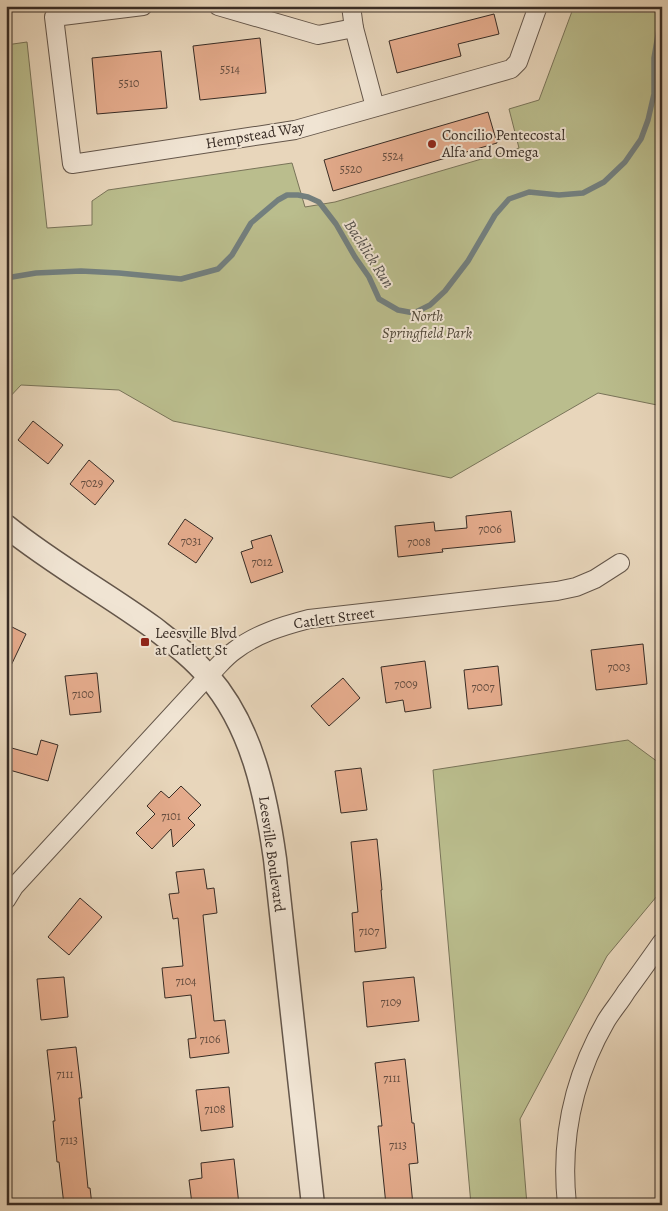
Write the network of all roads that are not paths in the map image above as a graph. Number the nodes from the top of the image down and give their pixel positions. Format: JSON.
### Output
{"nodes":[{"id":1,"x":143,"y":6,"type":"edge"},
{"id":2,"x":218,"y":6,"type":"edge"},
{"id":3,"x":351,"y":6,"type":"edge"},
{"id":4,"x":538,"y":6,"type":"edge"},
{"id":5,"x":354,"y":28,"type":"junction"},
{"id":6,"x":376,"y":107,"type":"junction"},
{"id":7,"x":6,"y":526,"type":"edge"},
{"id":8,"x":620,"y":563,"type":"dead end"},
{"id":9,"x":208,"y":676,"type":"junction"},
{"id":10,"x":6,"y":900,"type":"edge"},
{"id":11,"x":662,"y":942,"type":"edge"},
{"id":12,"x":313,"y":1205,"type":"edge"},
{"id":13,"x":567,"y":1205,"type":"edge"}],
"edges":[{"from":1,"to":6,"type":"street","name":"Hempstead Way"},
{"from":2,"to":5,"type":"street"},
{"from":3,"to":5,"type":"street"},
{"from":4,"to":6,"type":"street","name":"Hempstead Way"},
{"from":5,"to":6,"type":"street"},
{"from":7,"to":9,"type":"street","name":"Leesville Boulevard"},
{"from":8,"to":9,"type":"street","name":"Catlett Street"},
{"from":9,"to":10,"type":"street","name":"Catlett Street"},
{"from":9,"to":12,"type":"street","name":"Leesville Boulevard"},
{"from":11,"to":13,"type":"street"}]}
